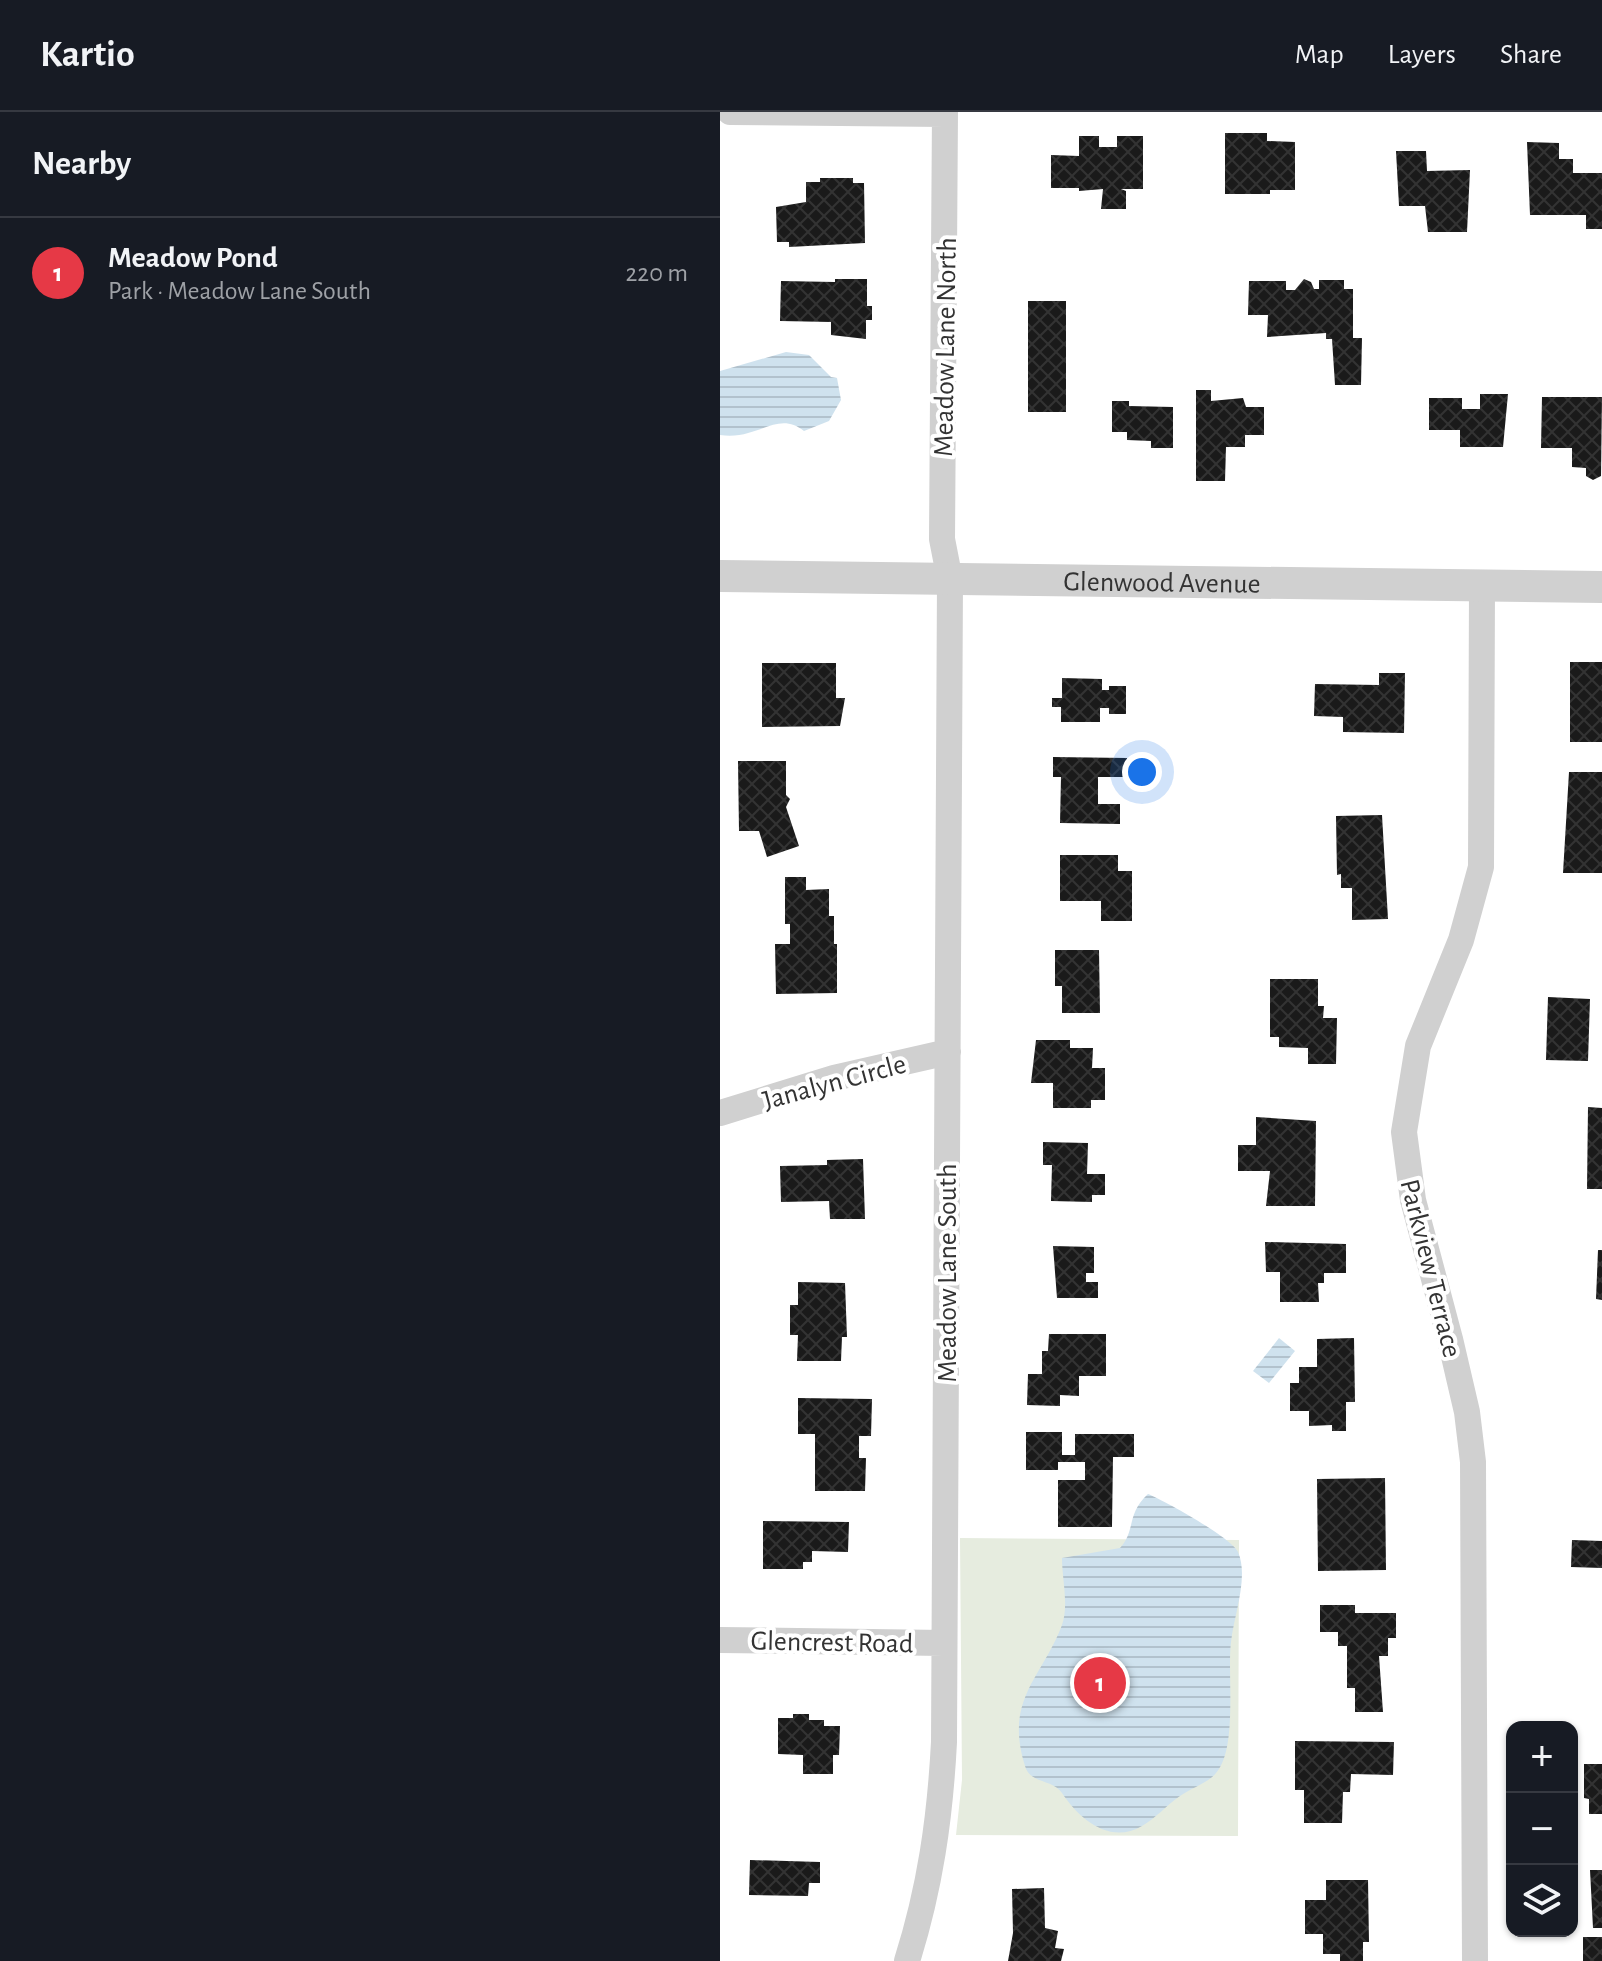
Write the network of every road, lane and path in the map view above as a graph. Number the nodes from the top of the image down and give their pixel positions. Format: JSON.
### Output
{"nodes":[{"id":1,"x":730,"y":112,"type":"edge"},
{"id":2,"x":945,"y":113,"type":"edge"},
{"id":3,"x":720,"y":576,"type":"edge"},
{"id":4,"x":950,"y":580,"type":"junction"},
{"id":5,"x":1482,"y":586,"type":"junction"},
{"id":6,"x":1602,"y":587,"type":"edge"},
{"id":7,"x":948,"y":1052,"type":"junction"},
{"id":8,"x":720,"y":1113,"type":"edge"},
{"id":9,"x":720,"y":1640,"type":"edge"},
{"id":10,"x":944,"y":1643,"type":"junction"},
{"id":11,"x":907,"y":1961,"type":"edge"},
{"id":12,"x":1475,"y":1961,"type":"edge"}],
"edges":[{"from":1,"to":2,"type":"street"},
{"from":2,"to":4,"type":"street","name":"Meadow Lane North"},
{"from":3,"to":4,"type":"street","name":"Glenwood Avenue"},
{"from":4,"to":5,"type":"street","name":"Glenwood Avenue"},
{"from":4,"to":7,"type":"street","name":"Meadow Lane South"},
{"from":5,"to":6,"type":"street","name":"Glenwood Avenue"},
{"from":5,"to":12,"type":"street","name":"Parkview Terrace"},
{"from":7,"to":8,"type":"street","name":"Janalyn Circle"},
{"from":7,"to":10,"type":"street","name":"Meadow Lane South"},
{"from":9,"to":10,"type":"street","name":"Glencrest Road"},
{"from":10,"to":11,"type":"street","name":"Meadow Lane South"}]}
